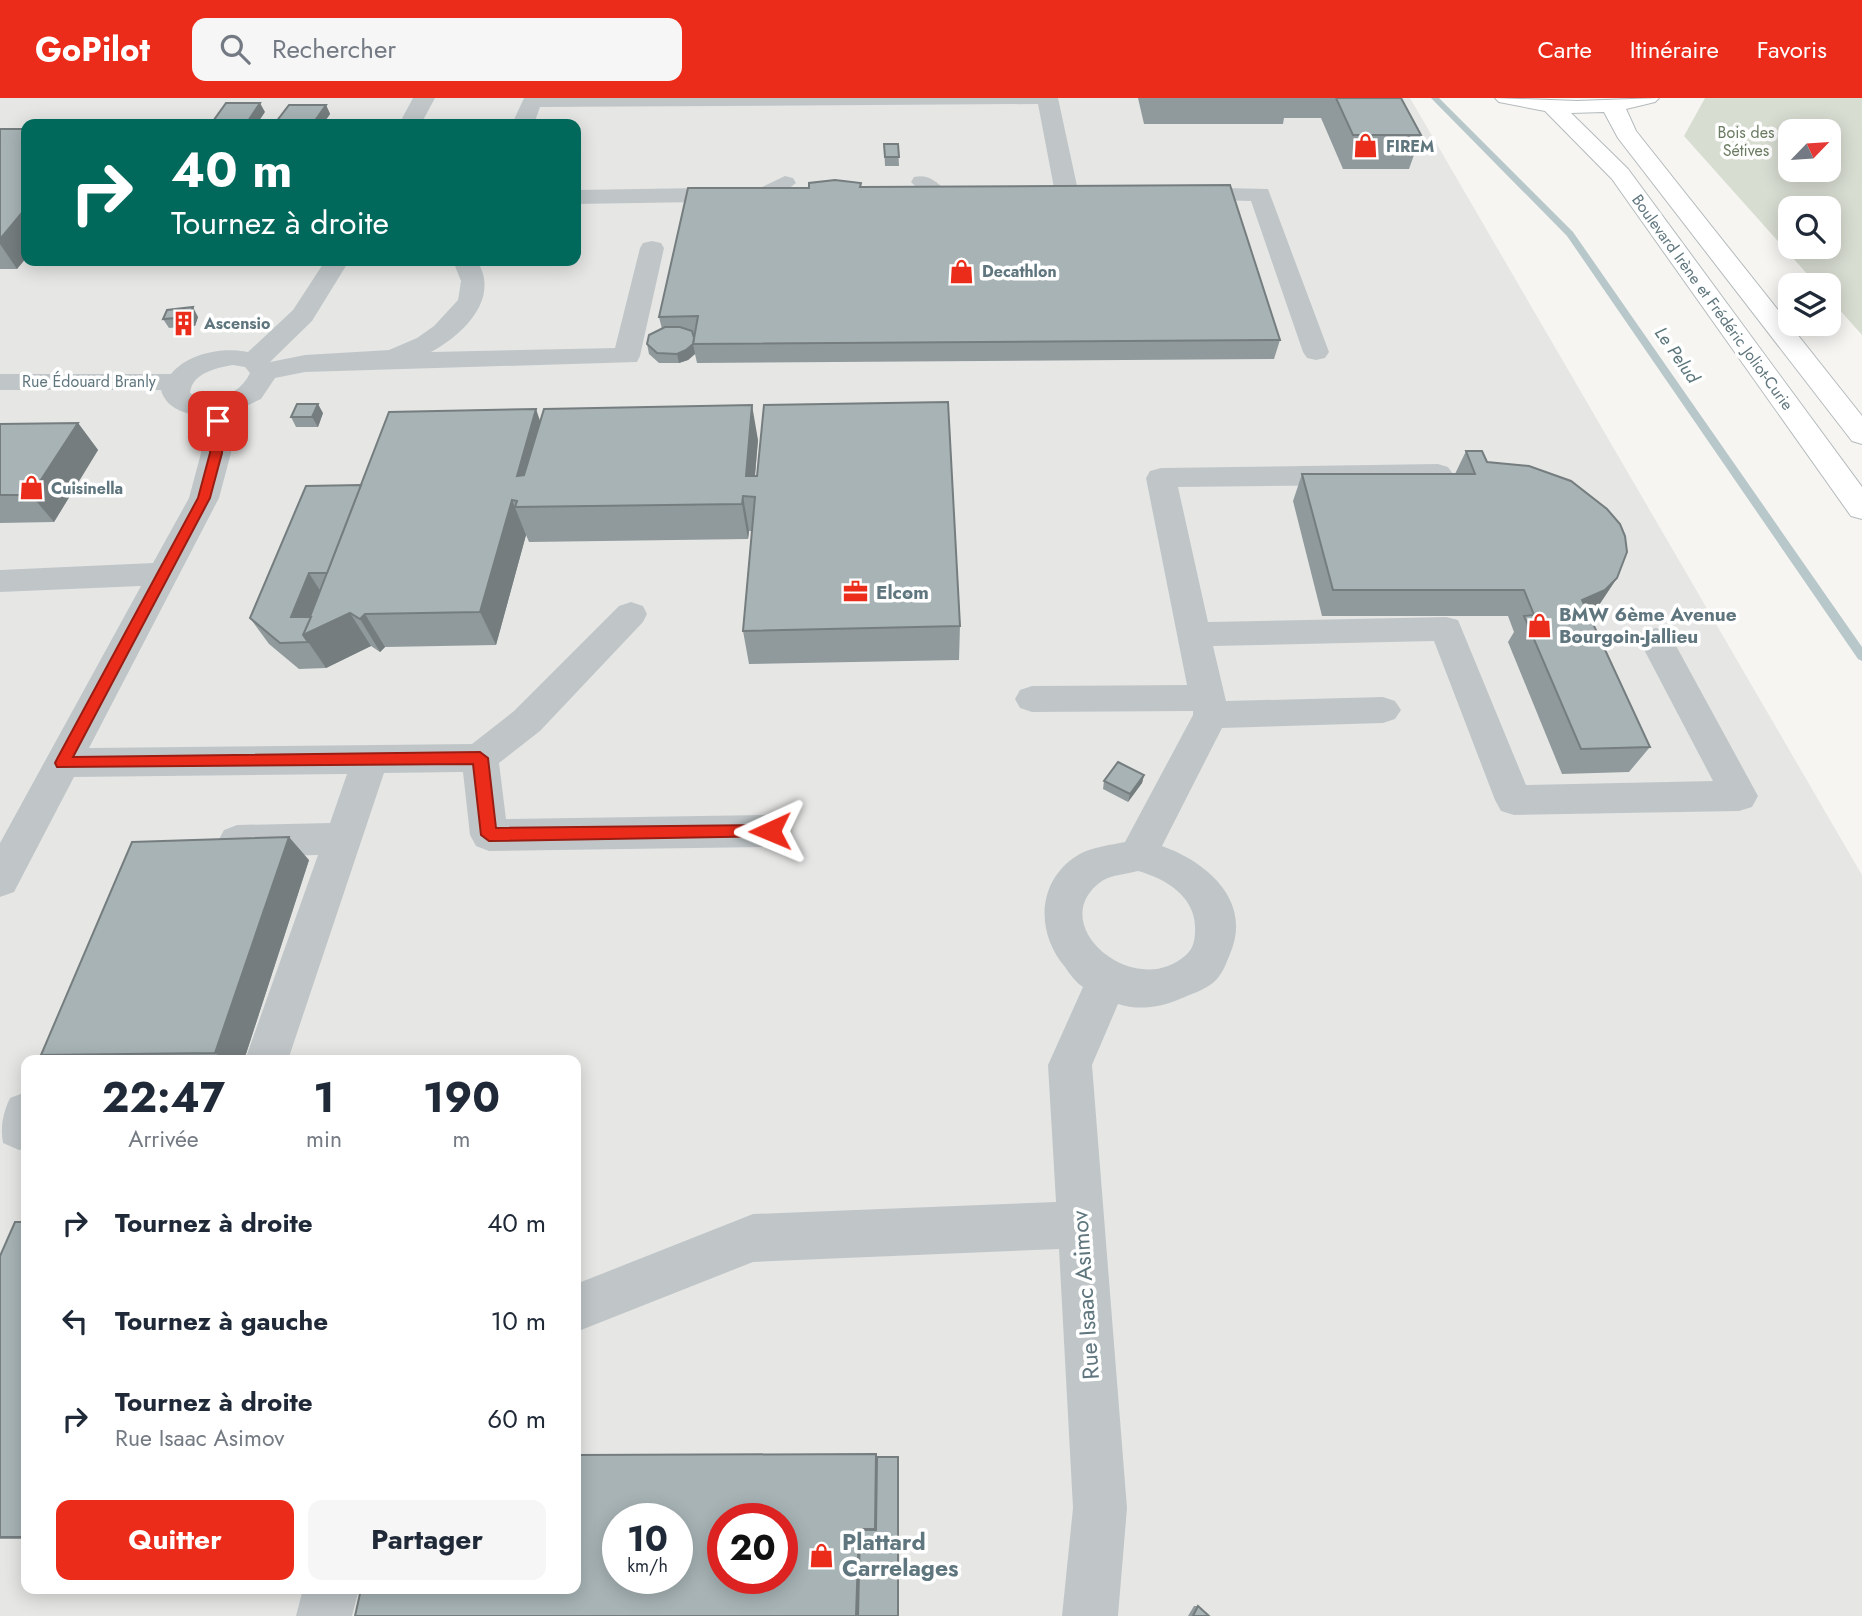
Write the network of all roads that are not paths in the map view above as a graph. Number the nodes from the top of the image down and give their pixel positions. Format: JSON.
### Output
{"nodes":[{"id":1,"x":424,"y":98,"type":"edge"},
{"id":2,"x":1041,"y":98,"type":"edge"},
{"id":3,"x":1047,"y":98,"type":"edge"},
{"id":4,"x":1506,"y":98,"type":"edge"},
{"id":5,"x":1648,"y":98,"type":"edge"},
{"id":6,"x":792,"y":99,"type":"edge"},
{"id":7,"x":858,"y":99,"type":"edge"},
{"id":8,"x":1616,"y":105,"type":"junction"},
{"id":9,"x":1552,"y":106,"type":"junction"},
{"id":10,"x":413,"y":119,"type":"edge"},
{"id":11,"x":525,"y":119,"type":"edge"},
{"id":12,"x":922,"y":182,"type":"dead end"},
{"id":13,"x":785,"y":183,"type":"dead end"},
{"id":14,"x":1164,"y":194,"type":"edge"},
{"id":15,"x":1067,"y":195,"type":"junction"},
{"id":16,"x":1095,"y":195,"type":"edge"},
{"id":17,"x":581,"y":197,"type":"edge"},
{"id":18,"x":652,"y":248,"type":"dead end"},
{"id":19,"x":334,"y":266,"type":"edge"},
{"id":20,"x":468,"y":266,"type":"edge"},
{"id":21,"x":1316,"y":352,"type":"dead end"},
{"id":22,"x":390,"y":361,"type":"junction"},
{"id":23,"x":259,"y":367,"type":"junction"},
{"id":24,"x":0,"y":382,"type":"edge"},
{"id":25,"x":178,"y":382,"type":"junction"},
{"id":26,"x":220,"y":406,"type":"junction"},
{"id":27,"x":1862,"y":435,"type":"edge"},
{"id":28,"x":1438,"y":474,"type":"edge"},
{"id":29,"x":1862,"y":509,"type":"edge"},
{"id":30,"x":163,"y":574,"type":"junction"},
{"id":31,"x":0,"y":581,"type":"edge"},
{"id":32,"x":631,"y":614,"type":"dead end"},
{"id":33,"x":1194,"y":634,"type":"junction"},
{"id":34,"x":1656,"y":640,"type":"dead end"},
{"id":35,"x":1032,"y":699,"type":"dead end"},
{"id":36,"x":1209,"y":706,"type":"junction"},
{"id":37,"x":1383,"y":710,"type":"dead end"},
{"id":38,"x":371,"y":758,"type":"junction"},
{"id":39,"x":480,"y":758,"type":"junction"},
{"id":40,"x":62,"y":763,"type":"junction"},
{"id":41,"x":770,"y":831,"type":"dead end"},
{"id":42,"x":344,"y":839,"type":"junction"},
{"id":43,"x":199,"y":842,"type":"edge"},
{"id":44,"x":1138,"y":855,"type":"junction"},
{"id":45,"x":0,"y":880,"type":"edge"},
{"id":46,"x":1107,"y":980,"type":"junction"},
{"id":47,"x":269,"y":1055,"type":"edge"},
{"id":48,"x":1081,"y":1225,"type":"junction"},
{"id":49,"x":581,"y":1306,"type":"edge"},
{"id":50,"x":330,"y":1594,"type":"edge"},
{"id":51,"x":324,"y":1616,"type":"edge"},
{"id":52,"x":1090,"y":1616,"type":"edge"}],
"edges":[{"from":1,"to":10,"type":"street"},
{"from":2,"to":7,"type":"street"},
{"from":3,"to":15,"type":"street"},
{"from":4,"to":9,"type":"main road"},
{"from":5,"to":8,"type":"main road"},
{"from":6,"to":7,"type":"street"},
{"from":6,"to":11,"type":"street"},
{"from":8,"to":9,"type":"main road"},
{"from":8,"to":27,"type":"main road","name":"Boulevard Irène et Frédéric Joliot-Curie"},
{"from":9,"to":29,"type":"main road","name":"Boulevard Irène et Frédéric Joliot-Curie"},
{"from":12,"to":15,"type":"street"},
{"from":13,"to":17,"type":"street"},
{"from":14,"to":21,"type":"street"},
{"from":15,"to":16,"type":"street"},
{"from":18,"to":22,"type":"street"},
{"from":19,"to":23,"type":"street"},
{"from":20,"to":22,"type":"street"},
{"from":22,"to":23,"type":"street"},
{"from":23,"to":25,"type":"street"},
{"from":23,"to":26,"type":"street"},
{"from":24,"to":25,"type":"street","name":"Rue Édouard Branly"},
{"from":25,"to":26,"type":"street"},
{"from":26,"to":30,"type":"street"},
{"from":28,"to":33,"type":"street"},
{"from":30,"to":31,"type":"street"},
{"from":30,"to":40,"type":"street"},
{"from":32,"to":39,"type":"street"},
{"from":33,"to":34,"type":"street"},
{"from":33,"to":36,"type":"street"},
{"from":35,"to":36,"type":"street"},
{"from":36,"to":37,"type":"street"},
{"from":36,"to":44,"type":"street"},
{"from":38,"to":39,"type":"street"},
{"from":38,"to":40,"type":"street"},
{"from":38,"to":42,"type":"street"},
{"from":39,"to":41,"type":"street"},
{"from":40,"to":45,"type":"street"},
{"from":42,"to":43,"type":"street"},
{"from":42,"to":47,"type":"street"},
{"from":44,"to":46,"type":"street"},
{"from":44,"to":46,"type":"street"},
{"from":46,"to":48,"type":"street","name":"Rue Isaac Asimov"},
{"from":48,"to":49,"type":"street"},
{"from":48,"to":52,"type":"street","name":"Rue Isaac Asimov"},
{"from":50,"to":51,"type":"street"}]}
